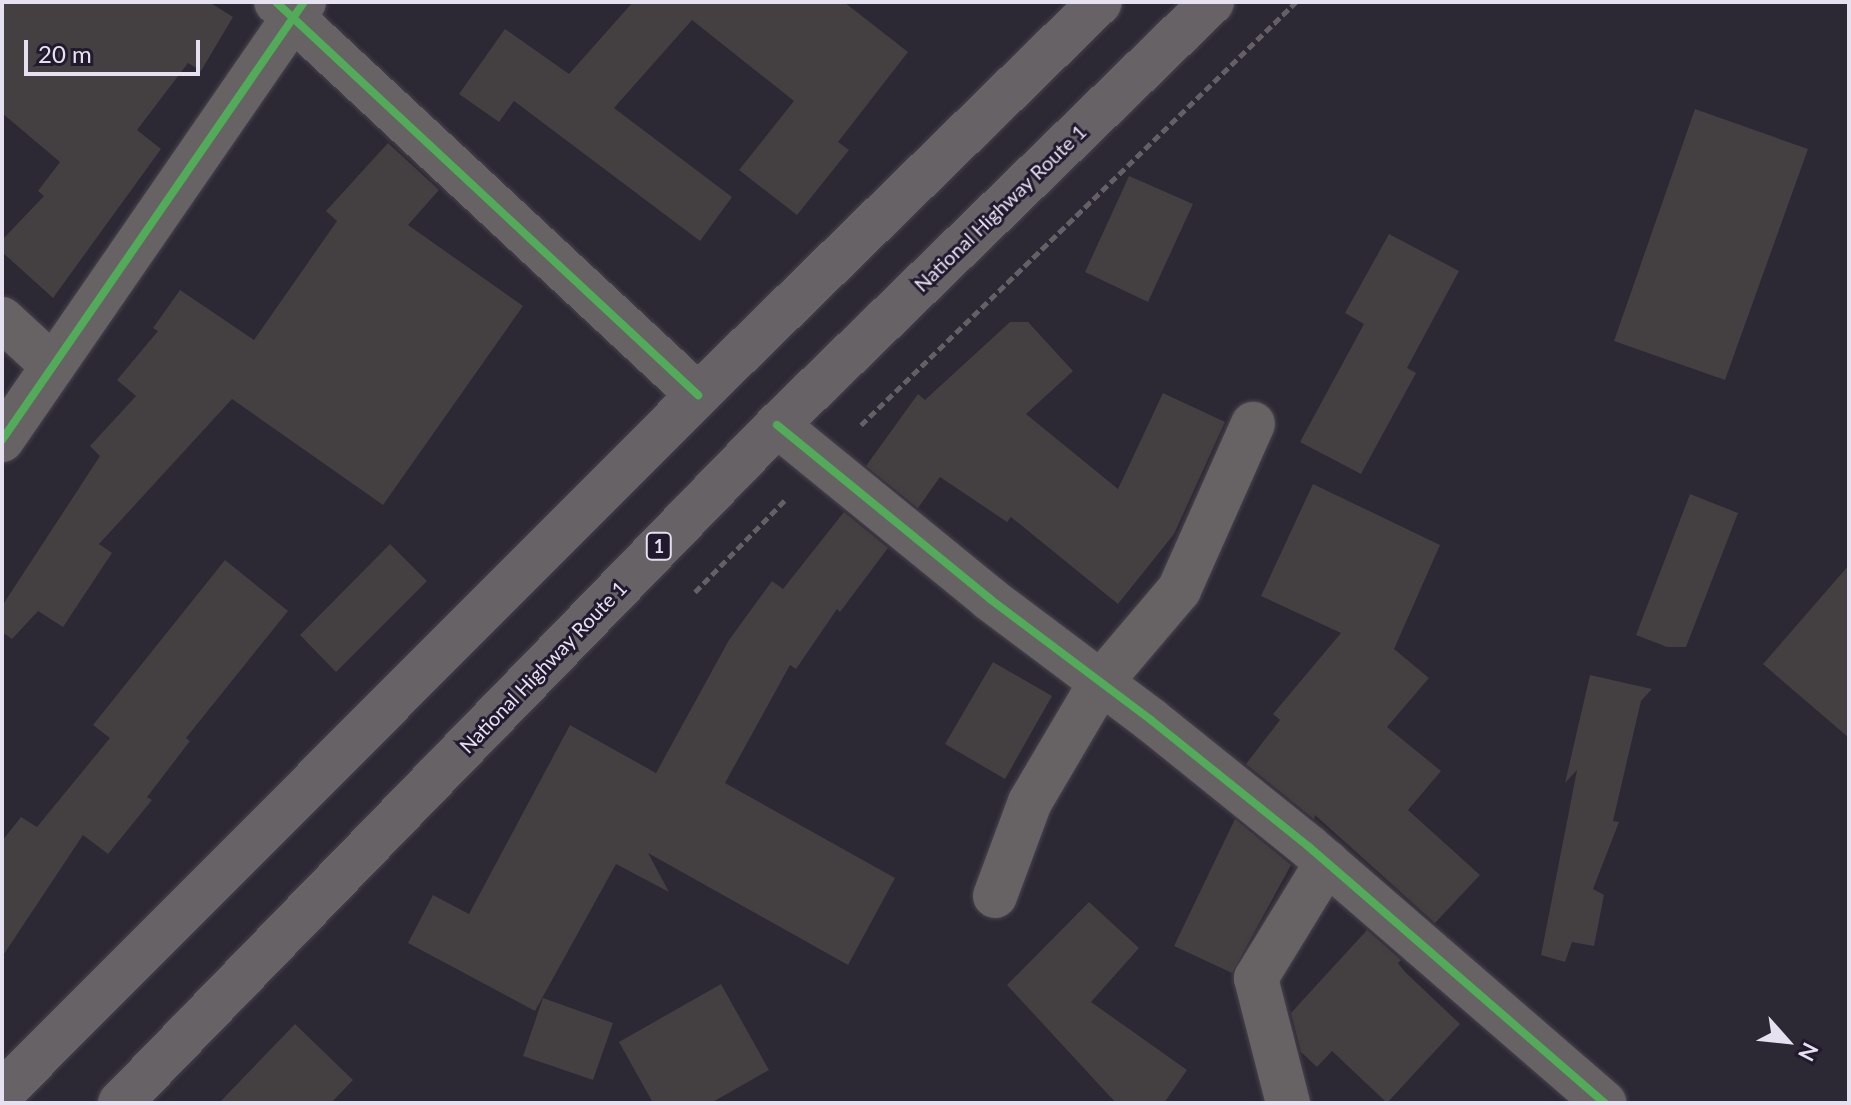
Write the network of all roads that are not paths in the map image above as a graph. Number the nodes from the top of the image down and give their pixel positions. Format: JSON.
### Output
{"nodes":[{"id":1,"x":1100,"y":2,"type":"edge"},
{"id":2,"x":1212,"y":2,"type":"edge"},
{"id":3,"x":291,"y":7,"type":"edge"},
{"id":4,"x":2,"y":319,"type":"edge"},
{"id":5,"x":53,"y":366,"type":"junction"},
{"id":6,"x":698,"y":395,"type":"junction"},
{"id":7,"x":1253,"y":424,"type":"dead end"},
{"id":8,"x":777,"y":425,"type":"junction"},
{"id":9,"x":2,"y":440,"type":"edge"},
{"id":10,"x":1100,"y":683,"type":"junction"},
{"id":11,"x":1327,"y":862,"type":"junction"},
{"id":12,"x":995,"y":896,"type":"dead end"},
{"id":13,"x":2,"y":1093,"type":"edge"},
{"id":14,"x":120,"y":1103,"type":"edge"},
{"id":15,"x":1288,"y":1103,"type":"edge"},
{"id":16,"x":1605,"y":1103,"type":"edge"}],
"edges":[{"from":1,"to":6,"type":"highway"},
{"from":2,"to":8,"type":"highway","name":"National Highway Route 1","number":"1"},
{"from":3,"to":5,"type":"street"},
{"from":3,"to":6,"type":"street"},
{"from":4,"to":5,"type":"street"},
{"from":5,"to":9,"type":"street"},
{"from":6,"to":13,"type":"highway"},
{"from":7,"to":10,"type":"street"},
{"from":8,"to":10,"type":"street"},
{"from":8,"to":14,"type":"highway","name":"National Highway Route 1","number":"1"},
{"from":10,"to":11,"type":"street"},
{"from":10,"to":12,"type":"street"},
{"from":11,"to":15,"type":"street"},
{"from":11,"to":16,"type":"street"}]}
